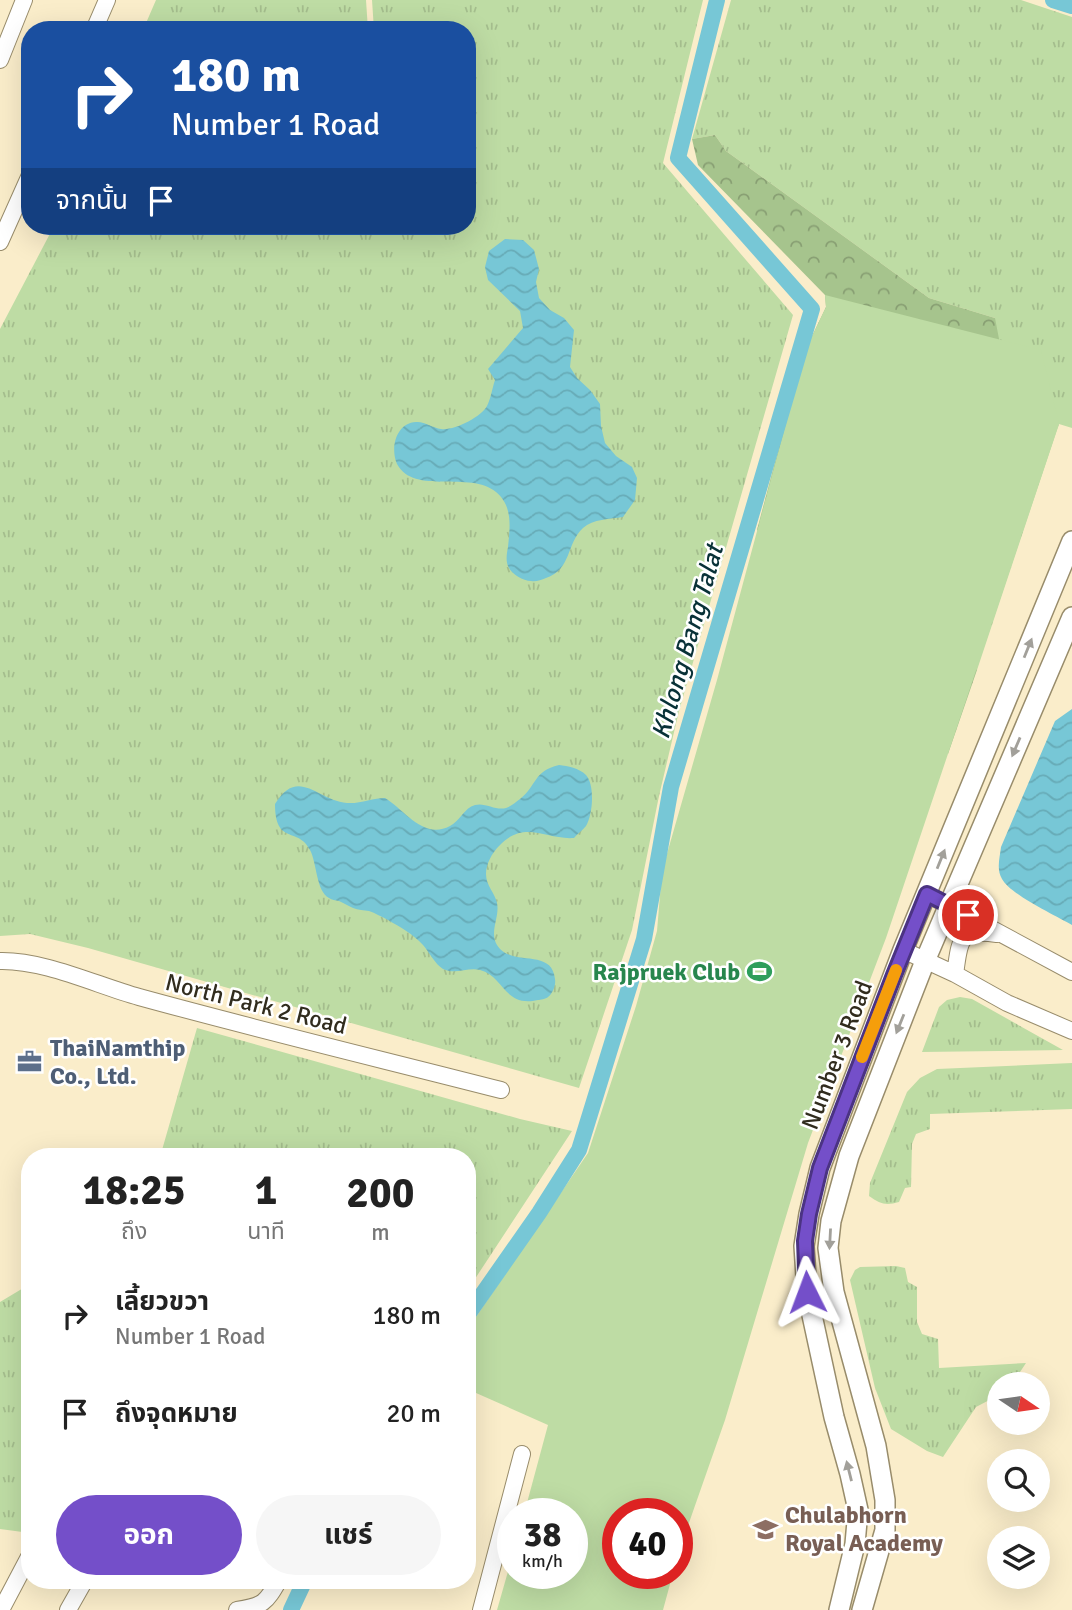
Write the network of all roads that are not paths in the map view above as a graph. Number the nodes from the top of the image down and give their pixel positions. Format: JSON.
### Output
{"nodes":[{"id":1,"x":24,"y":0,"type":"edge"},
{"id":2,"x":107,"y":0,"type":"edge"},
{"id":3,"x":98,"y":21,"type":"edge"},
{"id":4,"x":0,"y":60,"type":"edge"},
{"id":5,"x":21,"y":195,"type":"edge"},
{"id":6,"x":0,"y":242,"type":"edge"},
{"id":7,"x":1072,"y":541,"type":"edge"},
{"id":8,"x":1072,"y":617,"type":"edge"},
{"id":9,"x":927,"y":894,"type":"junction"},
{"id":10,"x":949,"y":904,"type":"junction"},
{"id":11,"x":1006,"y":936,"type":"junction"},
{"id":12,"x":904,"y":950,"type":"junction"},
{"id":13,"x":1034,"y":951,"type":"junction"},
{"id":14,"x":0,"y":961,"type":"edge"},
{"id":15,"x":925,"y":961,"type":"junction"},
{"id":16,"x":1072,"y":972,"type":"edge"},
{"id":17,"x":954,"y":974,"type":"junction"},
{"id":18,"x":1072,"y":978,"type":"edge"},
{"id":19,"x":1007,"y":1003,"type":"junction"},
{"id":20,"x":1072,"y":1031,"type":"edge"},
{"id":21,"x":1072,"y":1040,"type":"edge"},
{"id":22,"x":501,"y":1090,"type":"dead end"},
{"id":23,"x":522,"y":1454,"type":"dead end"},
{"id":24,"x":21,"y":1572,"type":"edge"},
{"id":25,"x":80,"y":1589,"type":"edge"},
{"id":26,"x":274,"y":1589,"type":"edge"},
{"id":27,"x":1,"y":1610,"type":"edge"},
{"id":28,"x":68,"y":1610,"type":"edge"},
{"id":29,"x":237,"y":1610,"type":"edge"},
{"id":30,"x":481,"y":1610,"type":"edge"},
{"id":31,"x":839,"y":1610,"type":"edge"},
{"id":32,"x":862,"y":1610,"type":"edge"}],
"edges":[{"from":1,"to":4,"type":"street"},
{"from":2,"to":3,"type":"street"},
{"from":5,"to":6,"type":"street"},
{"from":9,"to":7,"type":"street","name":"Number 3 Road","one_way":true},
{"from":8,"to":10,"type":"street","name":"Number 3 Road","one_way":true},
{"from":9,"to":10,"type":"street"},
{"from":9,"to":12,"type":"street","name":"Number 3 Road"},
{"from":10,"to":11,"type":"street"},
{"from":10,"to":15,"type":"street","name":"Number 3 Road"},
{"from":11,"to":13,"type":"street"},
{"from":11,"to":17,"type":"street"},
{"from":12,"to":15,"type":"street"},
{"from":31,"to":12,"type":"street","name":"Number 3 Road","one_way":true},
{"from":13,"to":16,"type":"street"},
{"from":13,"to":18,"type":"street"},
{"from":14,"to":22,"type":"street","name":"North Park 2 Road"},
{"from":15,"to":17,"type":"street"},
{"from":15,"to":32,"type":"street","name":"Number 3 Road","one_way":true},
{"from":17,"to":19,"type":"street"},
{"from":19,"to":20,"type":"street"},
{"from":19,"to":21,"type":"street"},
{"from":23,"to":30,"type":"street"},
{"from":24,"to":27,"type":"street"},
{"from":25,"to":28,"type":"street"},
{"from":26,"to":29,"type":"street"}]}
